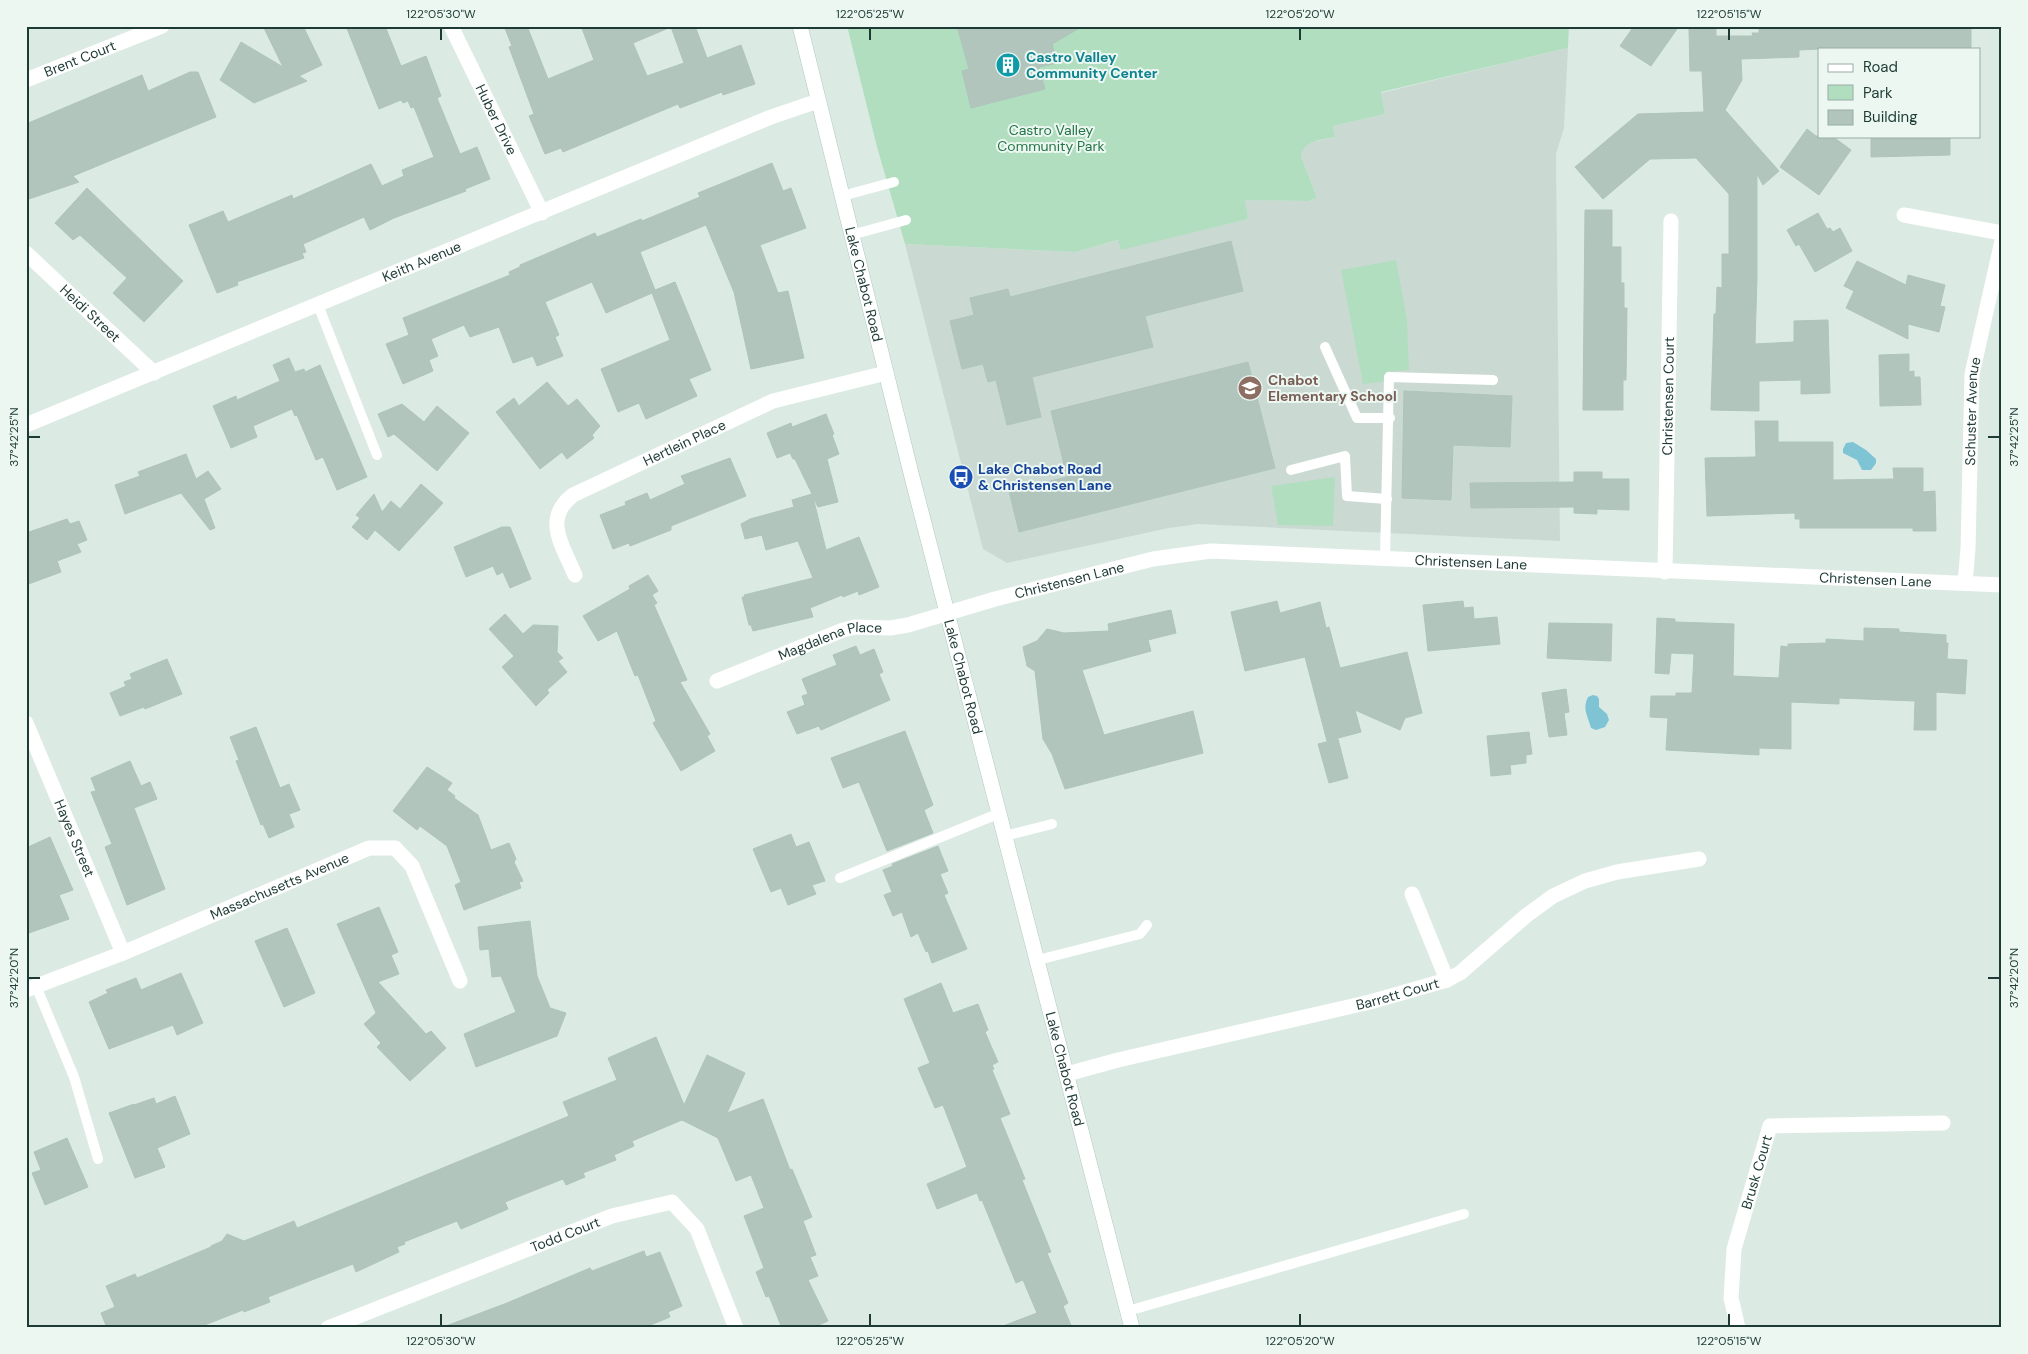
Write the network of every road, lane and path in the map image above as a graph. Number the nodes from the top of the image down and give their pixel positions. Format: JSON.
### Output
{"nodes":[{"id":1,"x":162,"y":26,"type":"edge"},
{"id":2,"x":450,"y":26,"type":"edge"},
{"id":3,"x":800,"y":26,"type":"edge"},
{"id":4,"x":26,"y":80,"type":"edge"},
{"id":5,"x":818,"y":101,"type":"junction"},
{"id":6,"x":894,"y":182,"type":"dead end"},
{"id":7,"x":842,"y":196,"type":"junction"},
{"id":8,"x":542,"y":213,"type":"junction"},
{"id":9,"x":1904,"y":215,"type":"dead end"},
{"id":10,"x":906,"y":220,"type":"dead end"},
{"id":11,"x":1671,"y":221,"type":"dead end"},
{"id":12,"x":2002,"y":233,"type":"edge"},
{"id":13,"x":852,"y":234,"type":"junction"},
{"id":14,"x":2002,"y":241,"type":"edge"},
{"id":15,"x":26,"y":253,"type":"edge"},
{"id":16,"x":318,"y":305,"type":"junction"},
{"id":17,"x":1325,"y":347,"type":"dead end"},
{"id":18,"x":154,"y":373,"type":"junction"},
{"id":19,"x":886,"y":374,"type":"junction"},
{"id":20,"x":1493,"y":380,"type":"dead end"},
{"id":21,"x":1390,"y":418,"type":"junction"},
{"id":22,"x":26,"y":425,"type":"edge"},
{"id":23,"x":377,"y":455,"type":"dead end"},
{"id":24,"x":1292,"y":470,"type":"dead end"},
{"id":25,"x":1387,"y":499,"type":"junction"},
{"id":26,"x":1385,"y":558,"type":"junction"},
{"id":27,"x":1665,"y":572,"type":"junction"},
{"id":28,"x":575,"y":576,"type":"dead end"},
{"id":29,"x":1965,"y":583,"type":"junction"},
{"id":30,"x":2002,"y":585,"type":"edge"},
{"id":31,"x":947,"y":612,"type":"junction"},
{"id":32,"x":717,"y":681,"type":"dead end"},
{"id":33,"x":26,"y":723,"type":"edge"},
{"id":34,"x":1000,"y":813,"type":"junction"},
{"id":35,"x":1052,"y":824,"type":"dead end"},
{"id":36,"x":1006,"y":836,"type":"junction"},
{"id":37,"x":1699,"y":859,"type":"dead end"},
{"id":38,"x":840,"y":878,"type":"dead end"},
{"id":39,"x":1412,"y":894,"type":"dead end"},
{"id":40,"x":1147,"y":924,"type":"dead end"},
{"id":41,"x":123,"y":952,"type":"junction"},
{"id":42,"x":1038,"y":960,"type":"junction"},
{"id":43,"x":1447,"y":980,"type":"junction"},
{"id":44,"x":460,"y":981,"type":"dead end"},
{"id":45,"x":31,"y":988,"type":"edge"},
{"id":46,"x":1067,"y":1074,"type":"junction"},
{"id":47,"x":1943,"y":1123,"type":"dead end"},
{"id":48,"x":98,"y":1159,"type":"dead end"},
{"id":49,"x":1464,"y":1214,"type":"dead end"},
{"id":50,"x":1128,"y":1311,"type":"junction"},
{"id":51,"x":328,"y":1328,"type":"edge"},
{"id":52,"x":736,"y":1328,"type":"edge"},
{"id":53,"x":1132,"y":1328,"type":"edge"},
{"id":54,"x":1738,"y":1328,"type":"edge"}],
"edges":[{"from":1,"to":4,"type":"street","name":"Brent Court"},
{"from":2,"to":8,"type":"street","name":"Huber Drive"},
{"from":3,"to":5,"type":"street","name":"Lake Chabot Road"},
{"from":5,"to":7,"type":"street","name":"Lake Chabot Road"},
{"from":5,"to":8,"type":"street","name":"Keith Avenue"},
{"from":6,"to":7,"type":"lane"},
{"from":7,"to":13,"type":"street","name":"Lake Chabot Road"},
{"from":8,"to":16,"type":"street","name":"Keith Avenue"},
{"from":9,"to":12,"type":"street"},
{"from":10,"to":13,"type":"lane"},
{"from":11,"to":27,"type":"street","name":"Christensen Court"},
{"from":13,"to":19,"type":"street","name":"Lake Chabot Road"},
{"from":14,"to":29,"type":"street","name":"Schuster Avenue"},
{"from":15,"to":18,"type":"street","name":"Heidi Street"},
{"from":16,"to":18,"type":"street","name":"Keith Avenue"},
{"from":16,"to":23,"type":"lane"},
{"from":17,"to":21,"type":"lane"},
{"from":18,"to":22,"type":"street","name":"Keith Avenue"},
{"from":19,"to":28,"type":"street","name":"Hertlein Place"},
{"from":19,"to":31,"type":"street","name":"Lake Chabot Road"},
{"from":20,"to":21,"type":"lane"},
{"from":21,"to":25,"type":"lane"},
{"from":24,"to":25,"type":"lane"},
{"from":25,"to":26,"type":"lane"},
{"from":26,"to":27,"type":"street","name":"Christensen Lane"},
{"from":26,"to":31,"type":"street","name":"Christensen Lane"},
{"from":27,"to":29,"type":"street","name":"Christensen Lane"},
{"from":29,"to":30,"type":"street","name":"Christensen Lane"},
{"from":31,"to":32,"type":"street","name":"Magdalena Place"},
{"from":31,"to":34,"type":"street","name":"Lake Chabot Road"},
{"from":33,"to":41,"type":"street","name":"Hayes Street"},
{"from":34,"to":36,"type":"street","name":"Lake Chabot Road"},
{"from":34,"to":38,"type":"lane"},
{"from":35,"to":36,"type":"lane"},
{"from":36,"to":42,"type":"street","name":"Lake Chabot Road"},
{"from":37,"to":43,"type":"street","name":"Barrett Court"},
{"from":39,"to":43,"type":"street"},
{"from":40,"to":42,"type":"lane"},
{"from":41,"to":44,"type":"street","name":"Massachusetts Avenue"},
{"from":41,"to":45,"type":"street","name":"Massachusetts Avenue"},
{"from":42,"to":46,"type":"street","name":"Lake Chabot Road"},
{"from":43,"to":46,"type":"street","name":"Barrett Court"},
{"from":45,"to":48,"type":"lane"},
{"from":46,"to":50,"type":"street","name":"Lake Chabot Road"},
{"from":47,"to":54,"type":"street","name":"Brusk Court"},
{"from":49,"to":50,"type":"lane"},
{"from":50,"to":53,"type":"street","name":"Lake Chabot Road"},
{"from":51,"to":52,"type":"street","name":"Todd Court"}]}
